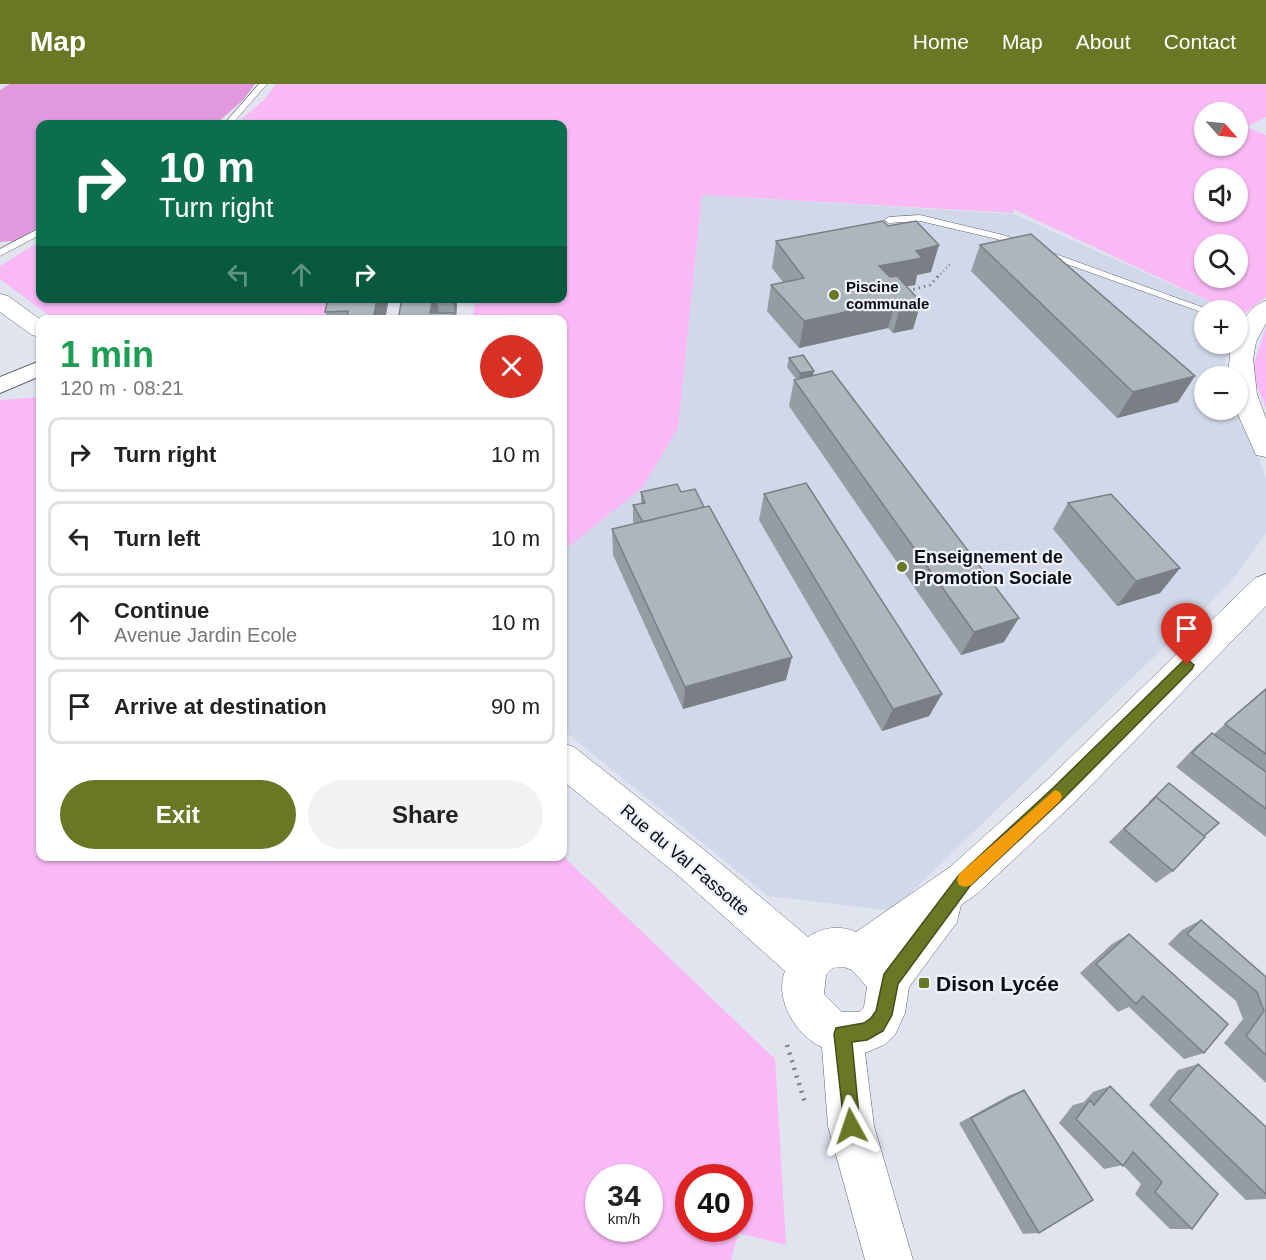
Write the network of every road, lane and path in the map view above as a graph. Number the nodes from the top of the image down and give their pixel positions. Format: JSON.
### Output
{"nodes":[{"id":1,"x":263,"y":84,"type":"edge"},
{"id":2,"x":232,"y":120,"type":"edge"},
{"id":3,"x":889,"y":220,"type":"dead end"},
{"id":4,"x":36,"y":233,"type":"edge"},
{"id":5,"x":0,"y":253,"type":"edge"},
{"id":6,"x":951,"y":263,"type":"dead end"},
{"id":7,"x":899,"y":293,"type":"edge"},
{"id":8,"x":0,"y":301,"type":"edge"},
{"id":9,"x":1194,"y":306,"type":"edge"},
{"id":10,"x":1251,"y":319,"type":"edge"},
{"id":11,"x":36,"y":327,"type":"edge"},
{"id":12,"x":36,"y":370,"type":"edge"},
{"id":13,"x":0,"y":386,"type":"edge"},
{"id":14,"x":1266,"y":448,"type":"edge"},
{"id":15,"x":1266,"y":586,"type":"edge"},
{"id":16,"x":567,"y":762,"type":"edge"},
{"id":17,"x":807,"y":963,"type":"junction"},
{"id":18,"x":876,"y":966,"type":"junction"},
{"id":19,"x":842,"y":1034,"type":"junction"},
{"id":20,"x":785,"y":1040,"type":"dead end"},
{"id":21,"x":806,"y":1106,"type":"dead end"},
{"id":22,"x":889,"y":1260,"type":"edge"}],
"edges":[{"from":1,"to":2,"type":"lane"},
{"from":3,"to":9,"type":"lane"},
{"from":4,"to":5,"type":"lane"},
{"from":6,"to":7,"type":"path"},
{"from":8,"to":11,"type":"street"},
{"from":10,"to":14,"type":"street"},
{"from":12,"to":13,"type":"street"},
{"from":15,"to":18,"type":"street"},
{"from":16,"to":17,"type":"street","name":"Rue du Val Fassotte"},
{"from":17,"to":18,"type":"street"},
{"from":17,"to":19,"type":"street"},
{"from":18,"to":19,"type":"street"},
{"from":19,"to":22,"type":"street"},
{"from":20,"to":21,"type":"path"}]}
